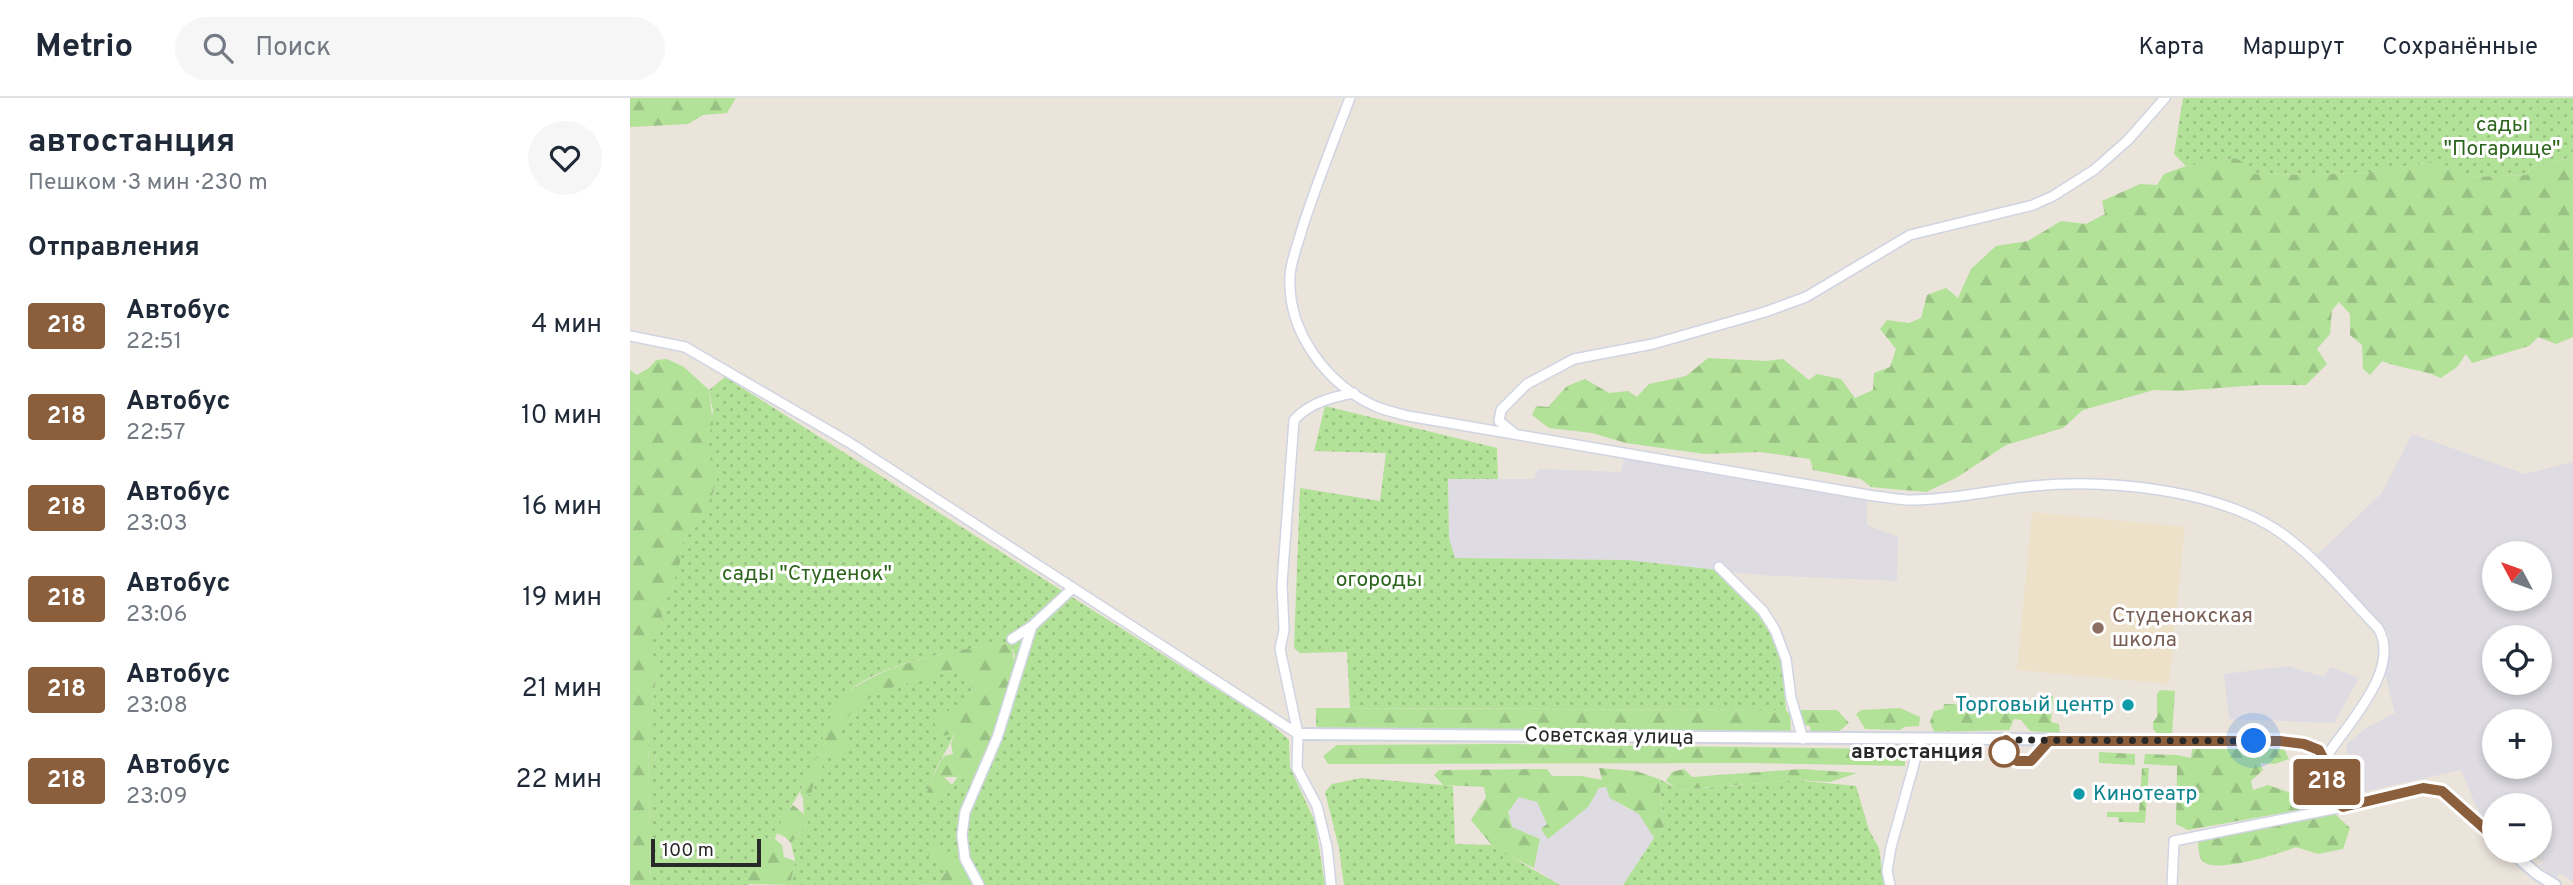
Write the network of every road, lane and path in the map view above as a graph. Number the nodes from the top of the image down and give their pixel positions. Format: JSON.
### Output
{"nodes":[{"id":1,"x":1350,"y":98,"type":"edge"},
{"id":2,"x":2165,"y":98,"type":"edge"},
{"id":3,"x":630,"y":336,"type":"edge"},
{"id":4,"x":1354,"y":393,"type":"junction"},
{"id":5,"x":1517,"y":435,"type":"junction"},
{"id":6,"x":1719,"y":567,"type":"dead end"},
{"id":7,"x":1072,"y":589,"type":"junction"},
{"id":8,"x":1032,"y":626,"type":"junction"},
{"id":9,"x":1012,"y":639,"type":"dead end"},
{"id":10,"x":1298,"y":734,"type":"junction"},
{"id":11,"x":1803,"y":739,"type":"junction"},
{"id":12,"x":1921,"y":739,"type":"junction"},
{"id":13,"x":2324,"y":760,"type":"junction"},
{"id":14,"x":2343,"y":807,"type":"junction"},
{"id":15,"x":2482,"y":826,"type":"edge"},
{"id":16,"x":2524,"y":863,"type":"edge"},
{"id":17,"x":979,"y":885,"type":"edge"},
{"id":18,"x":1331,"y":885,"type":"edge"},
{"id":19,"x":1890,"y":885,"type":"edge"},
{"id":20,"x":2172,"y":885,"type":"edge"},
{"id":21,"x":2555,"y":885,"type":"edge"}],
"edges":[{"from":1,"to":4,"type":"street"},
{"from":2,"to":5,"type":"street"},
{"from":3,"to":7,"type":"street"},
{"from":4,"to":5,"type":"street"},
{"from":4,"to":10,"type":"street"},
{"from":5,"to":13,"type":"street"},
{"from":6,"to":11,"type":"street"},
{"from":7,"to":8,"type":"street"},
{"from":7,"to":10,"type":"street"},
{"from":8,"to":9,"type":"street"},
{"from":8,"to":17,"type":"street"},
{"from":10,"to":11,"type":"street","name":"Советская улица"},
{"from":10,"to":18,"type":"street"},
{"from":11,"to":12,"type":"street","name":"Советская улица"},
{"from":12,"to":13,"type":"street","name":"Советская улица"},
{"from":12,"to":19,"type":"street"},
{"from":13,"to":14,"type":"street"},
{"from":14,"to":15,"type":"street"},
{"from":14,"to":20,"type":"street"},
{"from":16,"to":21,"type":"street"}]}
